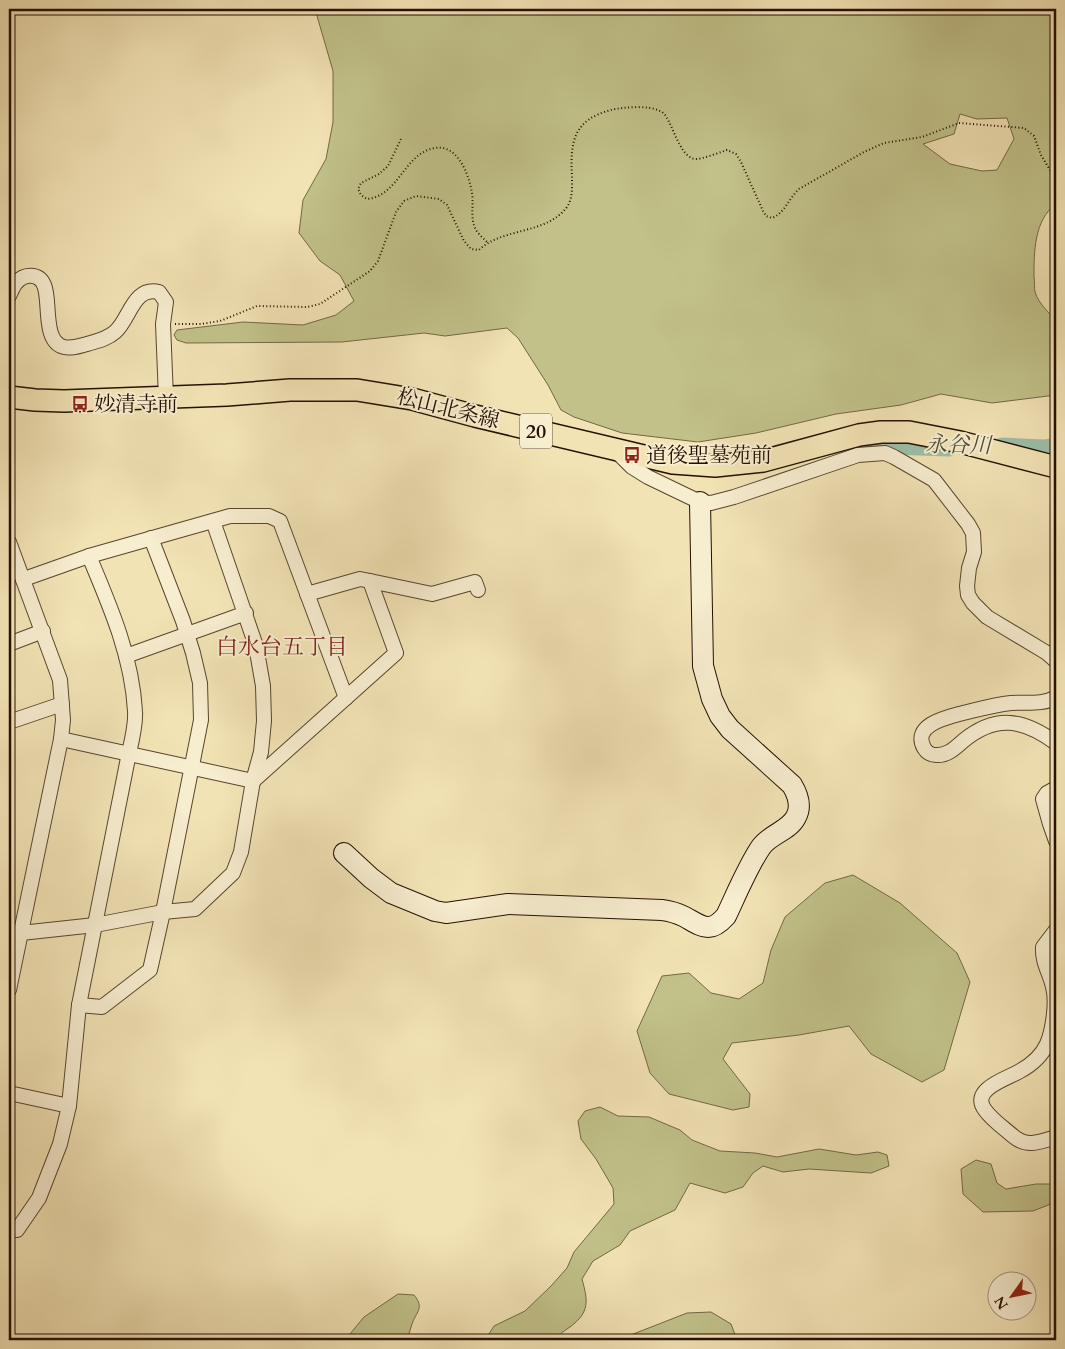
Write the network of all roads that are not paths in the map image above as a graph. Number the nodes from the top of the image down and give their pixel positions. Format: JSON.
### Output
{"nodes":[{"id":1,"x":9,"y":296,"type":"edge"},
{"id":2,"x":9,"y":397,"type":"edge"},
{"id":3,"x":166,"y":398,"type":"junction"},
{"id":4,"x":615,"y":450,"type":"junction"},
{"id":5,"x":1056,"y":467,"type":"edge"},
{"id":6,"x":700,"y":502,"type":"junction"},
{"id":7,"x":213,"y":521,"type":"junction"},
{"id":8,"x":151,"y":538,"type":"junction"},
{"id":9,"x":9,"y":542,"type":"edge"},
{"id":10,"x":89,"y":556,"type":"junction"},
{"id":11,"x":13,"y":562,"type":"edge"},
{"id":12,"x":24,"y":580,"type":"junction"},
{"id":13,"x":370,"y":581,"type":"junction"},
{"id":14,"x":478,"y":590,"type":"dead end"},
{"id":15,"x":306,"y":594,"type":"junction"},
{"id":16,"x":246,"y":613,"type":"junction"},
{"id":17,"x":43,"y":631,"type":"junction"},
{"id":18,"x":187,"y":634,"type":"junction"},
{"id":19,"x":9,"y":644,"type":"edge"},
{"id":20,"x":126,"y":656,"type":"junction"},
{"id":21,"x":1056,"y":661,"type":"edge"},
{"id":22,"x":1056,"y":697,"type":"edge"},
{"id":23,"x":346,"y":698,"type":"junction"},
{"id":24,"x":62,"y":704,"type":"junction"},
{"id":25,"x":9,"y":722,"type":"edge"},
{"id":26,"x":60,"y":739,"type":"junction"},
{"id":27,"x":1056,"y":743,"type":"edge"},
{"id":28,"x":130,"y":753,"type":"junction"},
{"id":29,"x":192,"y":769,"type":"junction"},
{"id":30,"x":253,"y":781,"type":"junction"},
{"id":31,"x":1056,"y":788,"type":"edge"},
{"id":32,"x":1056,"y":841,"type":"edge"},
{"id":33,"x":344,"y":853,"type":"dead end"},
{"id":34,"x":163,"y":912,"type":"junction"},
{"id":35,"x":95,"y":925,"type":"junction"},
{"id":36,"x":1056,"y":930,"type":"edge"},
{"id":37,"x":15,"y":933,"type":"edge"},
{"id":38,"x":9,"y":990,"type":"edge"},
{"id":39,"x":80,"y":1005,"type":"junction"},
{"id":40,"x":9,"y":1093,"type":"edge"},
{"id":41,"x":69,"y":1106,"type":"junction"},
{"id":42,"x":1056,"y":1137,"type":"edge"},
{"id":43,"x":9,"y":1225,"type":"edge"}],
"edges":[{"from":1,"to":3,"type":"street"},
{"from":2,"to":3,"type":"main road","name":"松山北条線","number":"20"},
{"from":3,"to":4,"type":"main road","name":"松山北条線","number":"20"},
{"from":4,"to":5,"type":"main road","name":"松山北条線","number":"20"},
{"from":4,"to":6,"type":"street"},
{"from":6,"to":21,"type":"street"},
{"from":6,"to":33,"type":"street"},
{"from":7,"to":8,"type":"street"},
{"from":7,"to":15,"type":"street"},
{"from":7,"to":16,"type":"street"},
{"from":8,"to":10,"type":"street"},
{"from":8,"to":18,"type":"street"},
{"from":9,"to":11,"type":"street"},
{"from":10,"to":12,"type":"street"},
{"from":10,"to":20,"type":"street"},
{"from":11,"to":12,"type":"street"},
{"from":12,"to":17,"type":"street"},
{"from":13,"to":14,"type":"street"},
{"from":13,"to":15,"type":"street"},
{"from":13,"to":23,"type":"street"},
{"from":15,"to":23,"type":"street"},
{"from":16,"to":18,"type":"street"},
{"from":16,"to":30,"type":"street"},
{"from":17,"to":19,"type":"street"},
{"from":17,"to":24,"type":"street"},
{"from":18,"to":20,"type":"street"},
{"from":18,"to":29,"type":"street"},
{"from":20,"to":28,"type":"street"},
{"from":22,"to":27,"type":"street"},
{"from":23,"to":30,"type":"street"},
{"from":24,"to":25,"type":"street"},
{"from":24,"to":26,"type":"street"},
{"from":26,"to":28,"type":"street"},
{"from":26,"to":37,"type":"street"},
{"from":28,"to":29,"type":"street"},
{"from":28,"to":35,"type":"street"},
{"from":29,"to":30,"type":"street"},
{"from":29,"to":34,"type":"street"},
{"from":30,"to":34,"type":"street"},
{"from":31,"to":32,"type":"street"},
{"from":34,"to":35,"type":"street"},
{"from":34,"to":39,"type":"street"},
{"from":35,"to":37,"type":"street"},
{"from":35,"to":39,"type":"street"},
{"from":36,"to":42,"type":"street"},
{"from":37,"to":38,"type":"street"},
{"from":39,"to":41,"type":"street"},
{"from":40,"to":41,"type":"street"},
{"from":41,"to":43,"type":"street"}]}
